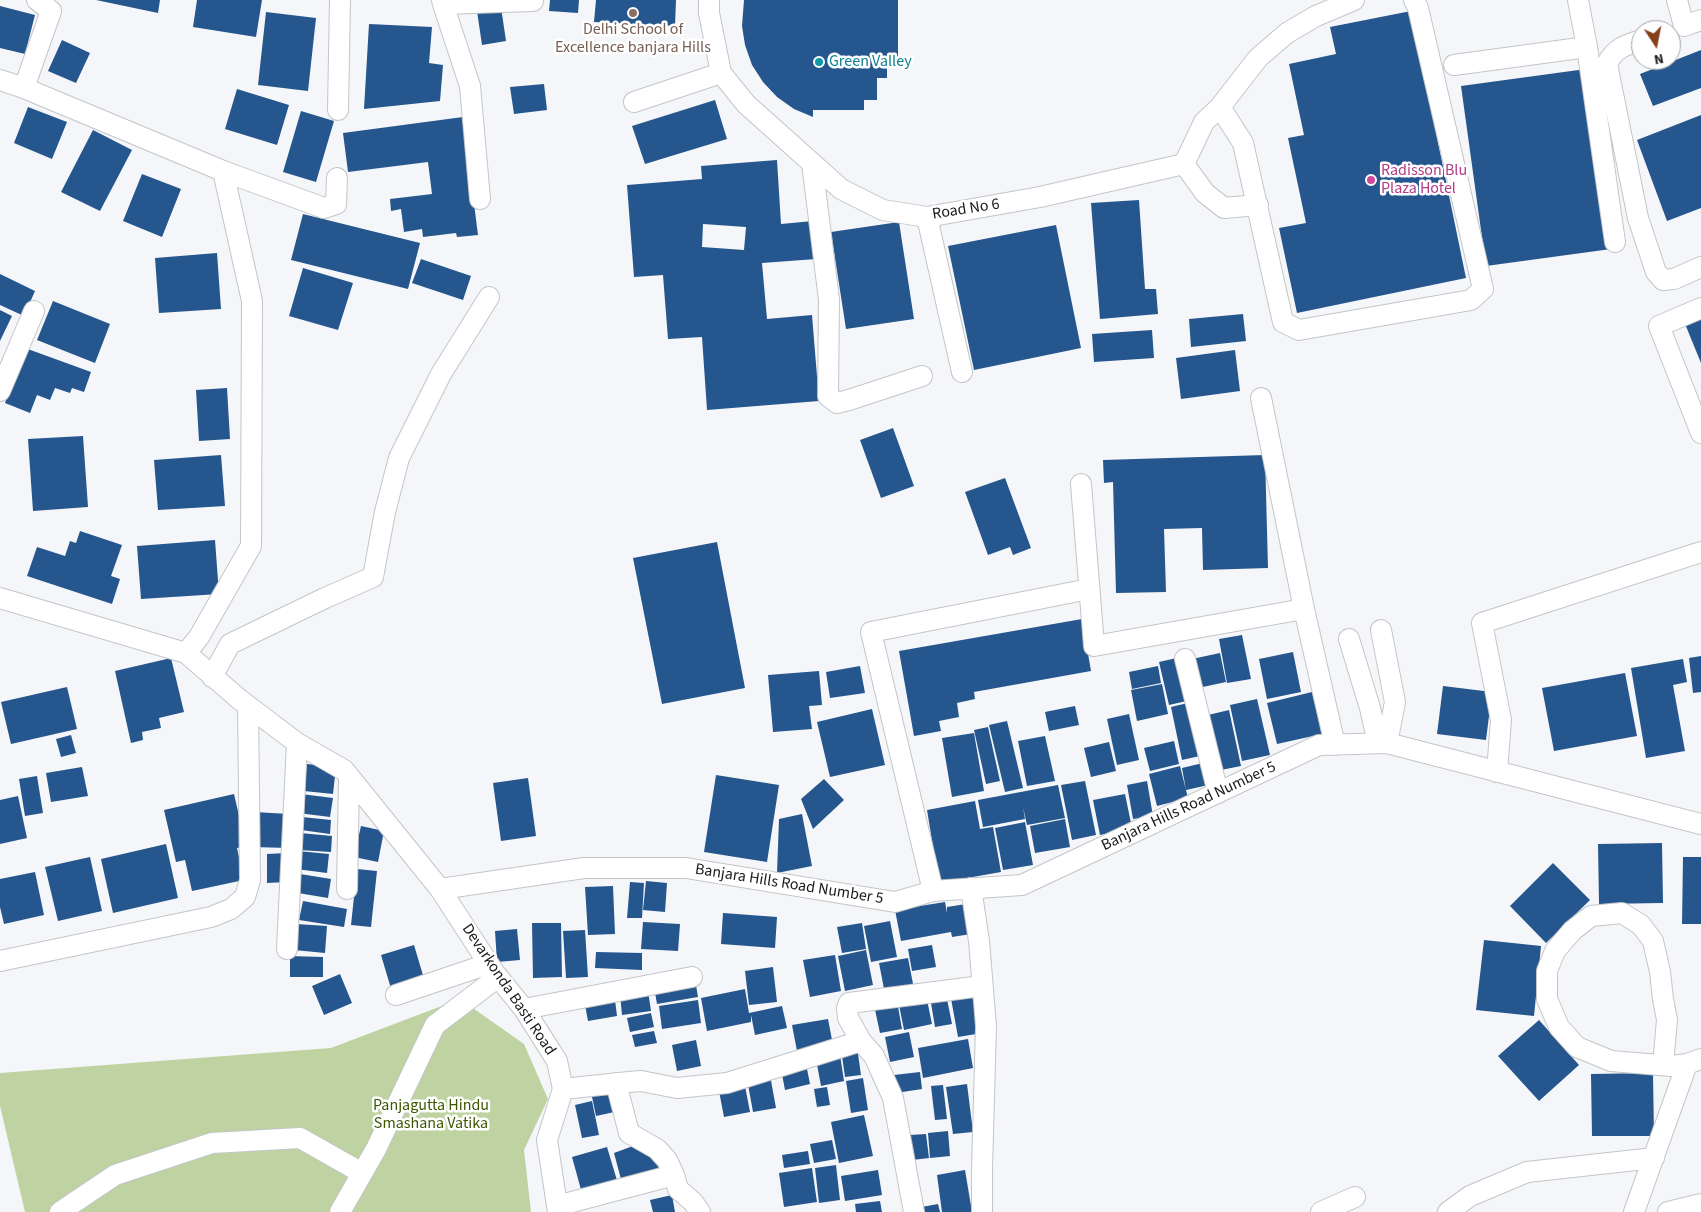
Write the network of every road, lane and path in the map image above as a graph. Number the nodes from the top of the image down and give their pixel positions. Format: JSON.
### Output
{"nodes":[{"id":1,"x":340,"y":0,"type":"edge"},
{"id":2,"x":708,"y":0,"type":"edge"},
{"id":3,"x":1354,"y":0,"type":"edge"},
{"id":4,"x":1414,"y":0,"type":"edge"},
{"id":5,"x":1578,"y":0,"type":"edge"},
{"id":6,"x":1677,"y":0,"type":"edge"},
{"id":7,"x":533,"y":1,"type":"edge"},
{"id":8,"x":443,"y":2,"type":"edge"},
{"id":9,"x":48,"y":4,"type":"edge"},
{"id":10,"x":1685,"y":25,"type":"edge"},
{"id":11,"x":1631,"y":43,"type":"edge"},
{"id":12,"x":1587,"y":47,"type":"junction"},
{"id":13,"x":1454,"y":65,"type":"dead end"},
{"id":14,"x":720,"y":73,"type":"junction"},
{"id":15,"x":0,"y":80,"type":"edge"},
{"id":16,"x":24,"y":88,"type":"junction"},
{"id":17,"x":634,"y":102,"type":"dead end"},
{"id":18,"x":1220,"y":107,"type":"junction"},
{"id":19,"x":338,"y":110,"type":"dead end"},
{"id":20,"x":812,"y":163,"type":"junction"},
{"id":21,"x":1184,"y":164,"type":"junction"},
{"id":22,"x":223,"y":171,"type":"junction"},
{"id":23,"x":337,"y":178,"type":"dead end"},
{"id":24,"x":480,"y":199,"type":"dead end"},
{"id":25,"x":1258,"y":205,"type":"junction"},
{"id":26,"x":927,"y":217,"type":"junction"},
{"id":27,"x":1615,"y":242,"type":"dead end"},
{"id":28,"x":1701,"y":267,"type":"edge"},
{"id":29,"x":488,"y":297,"type":"dead end"},
{"id":30,"x":1701,"y":308,"type":"edge"},
{"id":31,"x":34,"y":310,"type":"dead end"},
{"id":32,"x":962,"y":372,"type":"dead end"},
{"id":33,"x":922,"y":376,"type":"dead end"},
{"id":34,"x":0,"y":391,"type":"edge"},
{"id":35,"x":1261,"y":398,"type":"dead end"},
{"id":36,"x":1701,"y":432,"type":"edge"},
{"id":37,"x":1081,"y":484,"type":"dead end"},
{"id":38,"x":1701,"y":552,"type":"edge"},
{"id":39,"x":1089,"y":589,"type":"junction"},
{"id":40,"x":0,"y":598,"type":"edge"},
{"id":41,"x":1304,"y":609,"type":"junction"},
{"id":42,"x":1381,"y":630,"type":"dead end"},
{"id":43,"x":1350,"y":639,"type":"dead end"},
{"id":44,"x":186,"y":653,"type":"junction"},
{"id":45,"x":1185,"y":659,"type":"dead end"},
{"id":46,"x":212,"y":677,"type":"junction"},
{"id":47,"x":1392,"y":686,"type":"junction"},
{"id":48,"x":1366,"y":693,"type":"junction"},
{"id":49,"x":243,"y":702,"type":"junction"},
{"id":50,"x":297,"y":743,"type":"junction"},
{"id":51,"x":1383,"y":743,"type":"junction"},
{"id":52,"x":1335,"y":745,"type":"junction"},
{"id":53,"x":1497,"y":772,"type":"junction"},
{"id":54,"x":349,"y":776,"type":"junction"},
{"id":55,"x":1218,"y":793,"type":"junction"},
{"id":56,"x":1701,"y":824,"type":"edge"},
{"id":57,"x":971,"y":888,"type":"junction"},
{"id":58,"x":346,"y":889,"type":"dead end"},
{"id":59,"x":440,"y":889,"type":"junction"},
{"id":60,"x":933,"y":891,"type":"junction"},
{"id":61,"x":287,"y":949,"type":"dead end"},
{"id":62,"x":0,"y":961,"type":"edge"},
{"id":63,"x":493,"y":970,"type":"junction"},
{"id":64,"x":692,"y":976,"type":"dead end"},
{"id":65,"x":982,"y":986,"type":"junction"},
{"id":66,"x":396,"y":995,"type":"dead end"},
{"id":67,"x":524,"y":1009,"type":"junction"},
{"id":68,"x":861,"y":1041,"type":"junction"},
{"id":69,"x":1694,"y":1062,"type":"edge"},
{"id":70,"x":1663,"y":1065,"type":"junction"},
{"id":71,"x":616,"y":1083,"type":"junction"},
{"id":72,"x":563,"y":1090,"type":"junction"},
{"id":73,"x":1654,"y":1158,"type":"junction"},
{"id":74,"x":362,"y":1173,"type":"junction"},
{"id":75,"x":674,"y":1175,"type":"junction"},
{"id":76,"x":1355,"y":1196,"type":"dead end"},
{"id":77,"x":1701,"y":1204,"type":"edge"},
{"id":78,"x":557,"y":1209,"type":"edge"},
{"id":79,"x":60,"y":1212,"type":"edge"},
{"id":80,"x":340,"y":1212,"type":"edge"},
{"id":81,"x":700,"y":1212,"type":"edge"},
{"id":82,"x":914,"y":1212,"type":"edge"},
{"id":83,"x":982,"y":1212,"type":"edge"},
{"id":84,"x":1321,"y":1212,"type":"edge"},
{"id":85,"x":1448,"y":1212,"type":"edge"},
{"id":86,"x":1634,"y":1212,"type":"edge"},
{"id":87,"x":1668,"y":1212,"type":"edge"}],
"edges":[{"from":1,"to":19,"type":"street"},
{"from":2,"to":14,"type":"street","name":"Road No 6"},
{"from":3,"to":18,"type":"street"},
{"from":4,"to":25,"type":"street"},
{"from":5,"to":12,"type":"street"},
{"from":6,"to":10,"type":"street"},
{"from":7,"to":8,"type":"street"},
{"from":8,"to":24,"type":"street"},
{"from":9,"to":16,"type":"street"},
{"from":11,"to":28,"type":"street"},
{"from":12,"to":13,"type":"street"},
{"from":12,"to":27,"type":"street"},
{"from":14,"to":17,"type":"street"},
{"from":14,"to":20,"type":"street","name":"Road No 6"},
{"from":15,"to":16,"type":"street"},
{"from":16,"to":22,"type":"street"},
{"from":18,"to":21,"type":"street"},
{"from":18,"to":25,"type":"street"},
{"from":20,"to":26,"type":"street","name":"Road No 6"},
{"from":20,"to":33,"type":"street"},
{"from":21,"to":25,"type":"street"},
{"from":21,"to":26,"type":"street","name":"Road No 6"},
{"from":22,"to":23,"type":"street"},
{"from":22,"to":44,"type":"street"},
{"from":26,"to":32,"type":"street"},
{"from":29,"to":46,"type":"street"},
{"from":30,"to":36,"type":"street"},
{"from":31,"to":34,"type":"street"},
{"from":35,"to":41,"type":"street"},
{"from":37,"to":39,"type":"street"},
{"from":38,"to":53,"type":"street"},
{"from":39,"to":41,"type":"street"},
{"from":39,"to":60,"type":"street"},
{"from":40,"to":44,"type":"street"},
{"from":41,"to":52,"type":"street"},
{"from":42,"to":47,"type":"street"},
{"from":43,"to":48,"type":"street"},
{"from":44,"to":46,"type":"street"},
{"from":45,"to":55,"type":"street"},
{"from":46,"to":49,"type":"street"},
{"from":47,"to":48,"type":"street"},
{"from":47,"to":51,"type":"street"},
{"from":48,"to":51,"type":"street"},
{"from":49,"to":50,"type":"street"},
{"from":49,"to":62,"type":"street"},
{"from":50,"to":54,"type":"street"},
{"from":50,"to":61,"type":"street"},
{"from":51,"to":52,"type":"street","name":"Banjara Hills Road Number 5"},
{"from":51,"to":53,"type":"street","name":"Banjara Hills Road Number 5"},
{"from":52,"to":55,"type":"street","name":"Banjara Hills Road Number 5"},
{"from":53,"to":56,"type":"street","name":"Banjara Hills Road Number 5"},
{"from":54,"to":58,"type":"street"},
{"from":54,"to":59,"type":"street"},
{"from":55,"to":57,"type":"street","name":"Banjara Hills Road Number 5"},
{"from":57,"to":60,"type":"street","name":"Banjara Hills Road Number 5"},
{"from":57,"to":65,"type":"street"},
{"from":59,"to":60,"type":"street","name":"Banjara Hills Road Number 5"},
{"from":59,"to":63,"type":"street","name":"Devarkonda Basti Road"},
{"from":63,"to":66,"type":"street"},
{"from":63,"to":67,"type":"street","name":"Devarkonda Basti Road"},
{"from":63,"to":74,"type":"street"},
{"from":64,"to":67,"type":"street"},
{"from":65,"to":68,"type":"street"},
{"from":65,"to":83,"type":"street"},
{"from":67,"to":72,"type":"street","name":"Devarkonda Basti Road"},
{"from":68,"to":71,"type":"street"},
{"from":68,"to":82,"type":"street"},
{"from":69,"to":70,"type":"street"},
{"from":69,"to":73,"type":"street"},
{"from":70,"to":70,"type":"street"},
{"from":71,"to":72,"type":"street"},
{"from":71,"to":75,"type":"street"},
{"from":72,"to":78,"type":"street","name":"Devarkonda Basti Road"},
{"from":73,"to":85,"type":"street"},
{"from":73,"to":86,"type":"street"},
{"from":74,"to":79,"type":"street"},
{"from":74,"to":80,"type":"street"},
{"from":75,"to":78,"type":"street"},
{"from":75,"to":81,"type":"street"},
{"from":76,"to":84,"type":"street"},
{"from":77,"to":87,"type":"street"}]}
